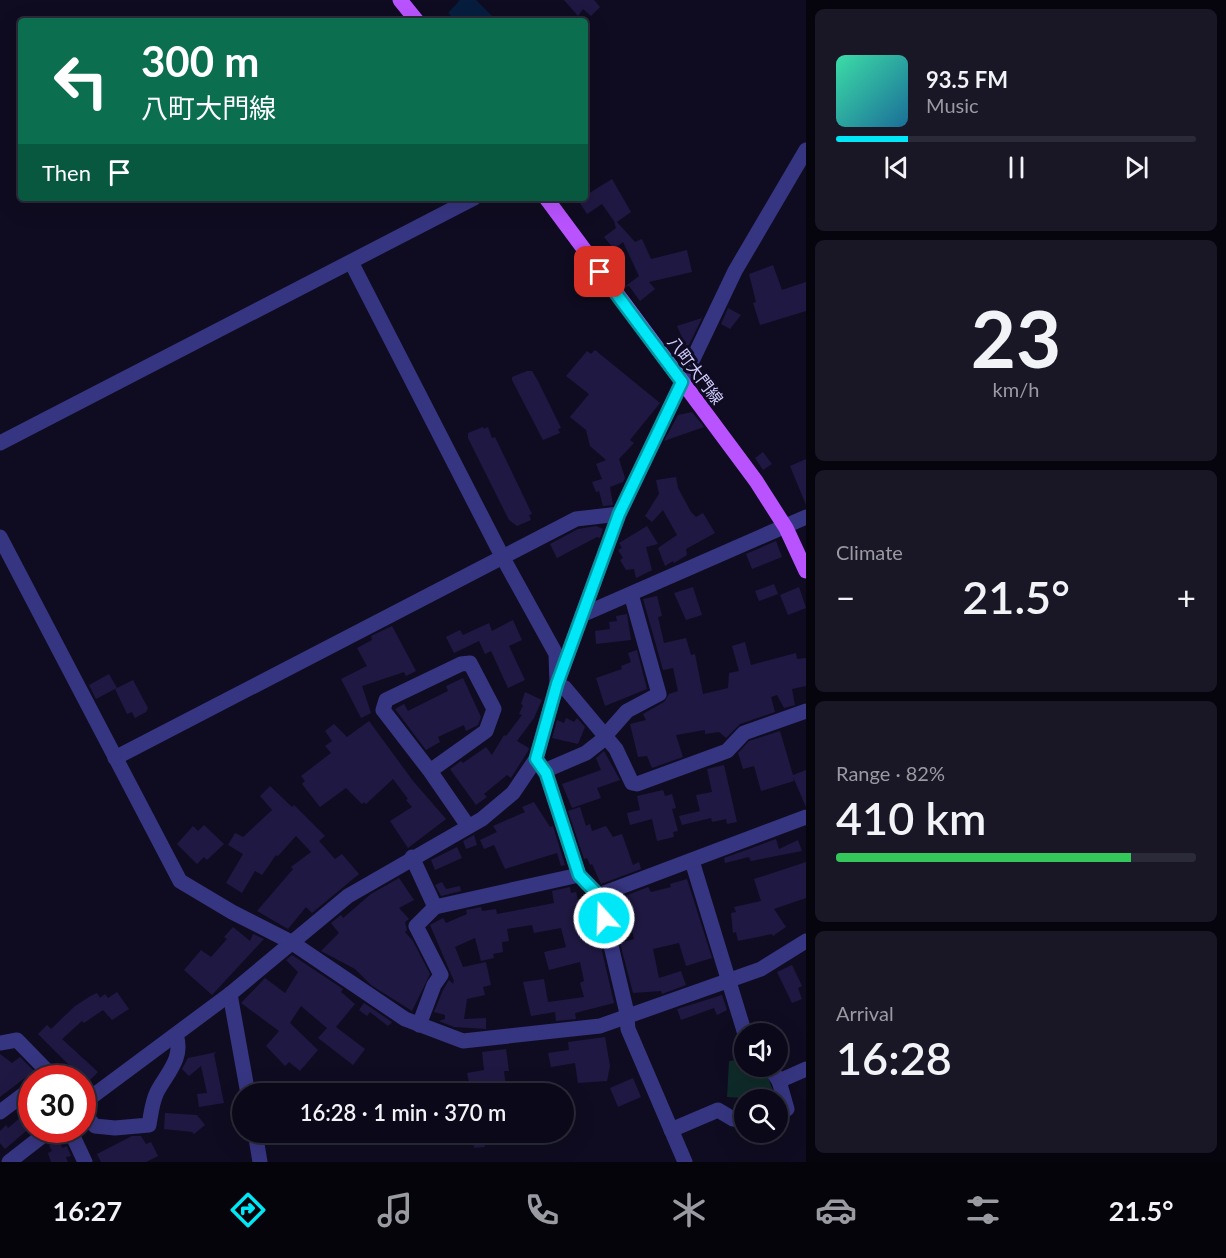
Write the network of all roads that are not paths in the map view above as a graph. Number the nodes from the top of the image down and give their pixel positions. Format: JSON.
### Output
{"nodes":[{"id":1,"x":400,"y":0,"type":"edge"},
{"id":2,"x":415,"y":18,"type":"edge"},
{"id":3,"x":806,"y":150,"type":"edge"},
{"id":4,"x":468,"y":201,"type":"edge"},
{"id":5,"x":548,"y":201,"type":"edge"},
{"id":6,"x":351,"y":262,"type":"junction"},
{"id":7,"x":682,"y":382,"type":"junction"},
{"id":8,"x":0,"y":443,"type":"edge"},
{"id":9,"x":619,"y":514,"type":"junction"},
{"id":10,"x":806,"y":517,"type":"edge"},
{"id":11,"x":786,"y":528,"type":"junction"},
{"id":12,"x":0,"y":537,"type":"edge"},
{"id":13,"x":503,"y":558,"type":"junction"},
{"id":14,"x":806,"y":571,"type":"edge"},
{"id":15,"x":631,"y":594,"type":"junction"},
{"id":16,"x":582,"y":615,"type":"junction"},
{"id":17,"x":557,"y":684,"type":"junction"},
{"id":18,"x":806,"y":711,"type":"edge"},
{"id":19,"x":605,"y":738,"type":"junction"},
{"id":20,"x":115,"y":758,"type":"junction"},
{"id":21,"x":540,"y":765,"type":"junction"},
{"id":22,"x":430,"y":771,"type":"junction"},
{"id":23,"x":806,"y":817,"type":"edge"},
{"id":24,"x":468,"y":826,"type":"junction"},
{"id":25,"x":412,"y":857,"type":"junction"},
{"id":26,"x":692,"y":861,"type":"junction"},
{"id":27,"x":579,"y":875,"type":"junction"},
{"id":28,"x":599,"y":896,"type":"junction"},
{"id":29,"x":435,"y":907,"type":"junction"},
{"id":30,"x":806,"y":941,"type":"edge"},
{"id":31,"x":291,"y":942,"type":"junction"},
{"id":32,"x":728,"y":981,"type":"junction"},
{"id":33,"x":230,"y":994,"type":"junction"},
{"id":34,"x":625,"y":1017,"type":"junction"},
{"id":35,"x":741,"y":1023,"type":"edge"},
{"id":36,"x":420,"y":1025,"type":"junction"},
{"id":37,"x":176,"y":1035,"type":"junction"},
{"id":38,"x":0,"y":1043,"type":"edge"},
{"id":39,"x":39,"y":1065,"type":"edge"},
{"id":40,"x":806,"y":1070,"type":"edge"},
{"id":41,"x":776,"y":1077,"type":"edge"},
{"id":42,"x":779,"y":1081,"type":"junction"},
{"id":43,"x":246,"y":1083,"type":"edge"},
{"id":44,"x":781,"y":1089,"type":"edge"},
{"id":45,"x":96,"y":1094,"type":"edge"},
{"id":46,"x":18,"y":1098,"type":"edge"},
{"id":47,"x":0,"y":1112,"type":"edge"},
{"id":48,"x":734,"y":1119,"type":"edge"},
{"id":49,"x":96,"y":1126,"type":"edge"},
{"id":50,"x":671,"y":1130,"type":"junction"},
{"id":51,"x":33,"y":1143,"type":"edge"},
{"id":52,"x":76,"y":1143,"type":"edge"},
{"id":53,"x":257,"y":1143,"type":"edge"},
{"id":54,"x":9,"y":1162,"type":"edge"},
{"id":55,"x":85,"y":1162,"type":"edge"},
{"id":56,"x":260,"y":1162,"type":"edge"},
{"id":57,"x":685,"y":1162,"type":"edge"}],
"edges":[{"from":1,"to":2,"type":"main road"},
{"from":3,"to":7,"type":"street"},
{"from":4,"to":6,"type":"street"},
{"from":5,"to":7,"type":"main road","name":"八町大門線"},
{"from":6,"to":8,"type":"street"},
{"from":6,"to":13,"type":"street"},
{"from":7,"to":9,"type":"street"},
{"from":7,"to":11,"type":"main road","name":"八町大門線"},
{"from":9,"to":13,"type":"street"},
{"from":9,"to":16,"type":"street"},
{"from":10,"to":11,"type":"street"},
{"from":11,"to":14,"type":"main road","name":"八町大門線"},
{"from":11,"to":15,"type":"street"},
{"from":12,"to":20,"type":"street"},
{"from":13,"to":17,"type":"street"},
{"from":13,"to":20,"type":"street"},
{"from":15,"to":16,"type":"street"},
{"from":15,"to":19,"type":"street"},
{"from":16,"to":17,"type":"street"},
{"from":17,"to":19,"type":"street"},
{"from":17,"to":21,"type":"street"},
{"from":18,"to":19,"type":"street"},
{"from":19,"to":21,"type":"street"},
{"from":20,"to":31,"type":"street"},
{"from":21,"to":24,"type":"street"},
{"from":21,"to":27,"type":"street"},
{"from":22,"to":22,"type":"street"},
{"from":22,"to":24,"type":"street"},
{"from":23,"to":26,"type":"street"},
{"from":24,"to":25,"type":"street"},
{"from":25,"to":29,"type":"street"},
{"from":25,"to":31,"type":"street"},
{"from":26,"to":28,"type":"street"},
{"from":26,"to":32,"type":"street"},
{"from":27,"to":28,"type":"street"},
{"from":27,"to":29,"type":"street"},
{"from":28,"to":34,"type":"street"},
{"from":29,"to":36,"type":"street"},
{"from":30,"to":32,"type":"street"},
{"from":31,"to":33,"type":"street"},
{"from":31,"to":36,"type":"street"},
{"from":32,"to":34,"type":"street"},
{"from":32,"to":35,"type":"street"},
{"from":33,"to":37,"type":"street"},
{"from":33,"to":43,"type":"street"},
{"from":34,"to":36,"type":"street"},
{"from":34,"to":50,"type":"street"},
{"from":37,"to":45,"type":"street"},
{"from":37,"to":49,"type":"street"},
{"from":38,"to":39,"type":"street"},
{"from":40,"to":42,"type":"street"},
{"from":41,"to":42,"type":"street"},
{"from":42,"to":44,"type":"street"},
{"from":46,"to":47,"type":"street"},
{"from":48,"to":50,"type":"street"},
{"from":50,"to":57,"type":"street"},
{"from":51,"to":54,"type":"street"},
{"from":52,"to":55,"type":"street"},
{"from":53,"to":56,"type":"street"}]}
